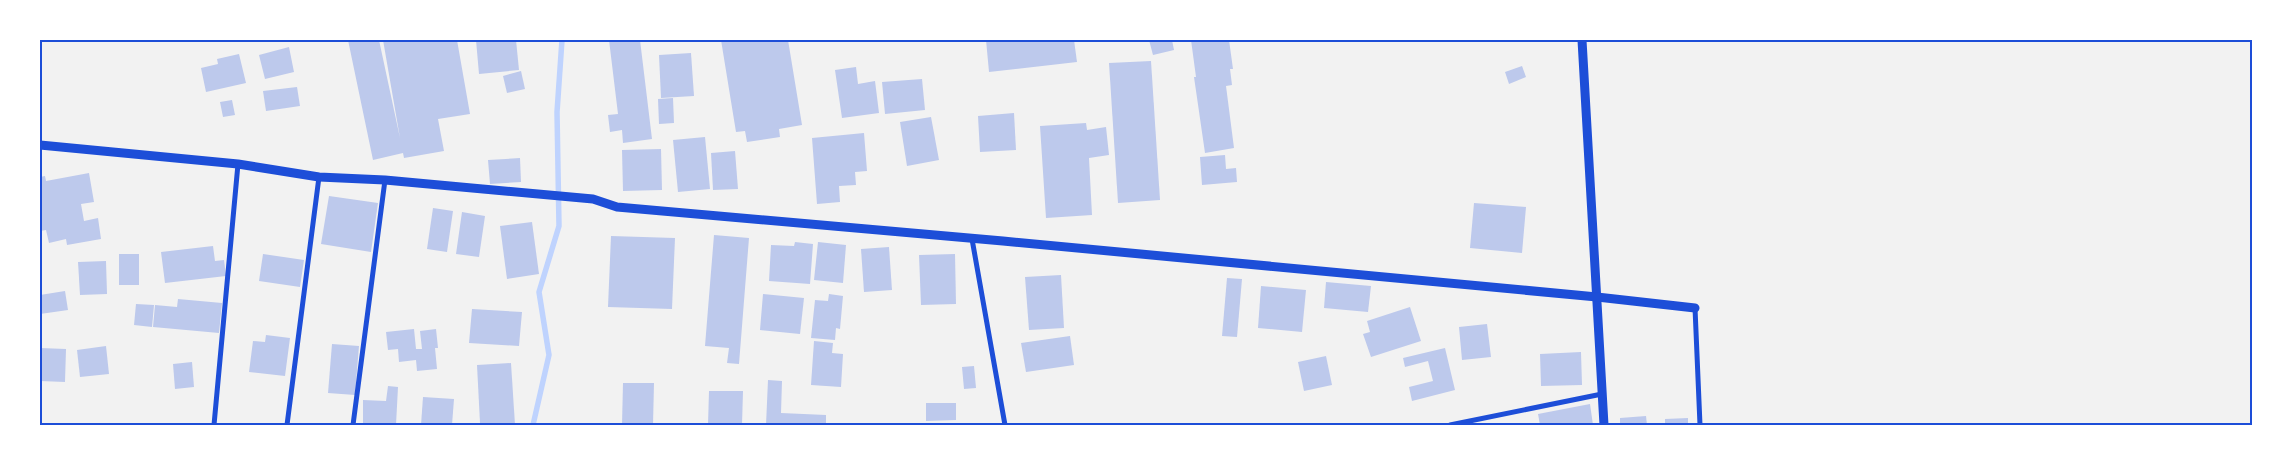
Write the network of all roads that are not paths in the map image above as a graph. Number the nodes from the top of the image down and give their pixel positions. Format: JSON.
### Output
{"nodes":[{"id":1,"x":1582,"y":40,"type":"edge"},
{"id":2,"x":40,"y":145,"type":"edge"},
{"id":3,"x":238,"y":164,"type":"junction"},
{"id":4,"x":318,"y":177,"type":"junction"},
{"id":5,"x":385,"y":180,"type":"junction"},
{"id":6,"x":972,"y":239,"type":"junction"},
{"id":7,"x":1597,"y":297,"type":"junction"},
{"id":8,"x":1694,"y":308,"type":"joint"},
{"id":9,"x":1602,"y":394,"type":"junction"},
{"id":10,"x":214,"y":425,"type":"edge"},
{"id":11,"x":287,"y":425,"type":"edge"},
{"id":12,"x":353,"y":425,"type":"edge"},
{"id":13,"x":1005,"y":425,"type":"edge"},
{"id":14,"x":1450,"y":425,"type":"edge"},
{"id":15,"x":1604,"y":425,"type":"edge"},
{"id":16,"x":1700,"y":425,"type":"edge"}],
"edges":[{"from":1,"to":7,"type":"street"},
{"from":2,"to":3,"type":"street"},
{"from":3,"to":4,"type":"street"},
{"from":3,"to":10,"type":"street"},
{"from":4,"to":5,"type":"street"},
{"from":4,"to":11,"type":"street"},
{"from":5,"to":6,"type":"street"},
{"from":5,"to":12,"type":"street"},
{"from":6,"to":7,"type":"street"},
{"from":6,"to":13,"type":"street"},
{"from":7,"to":8,"type":"street"},
{"from":7,"to":9,"type":"street"},
{"from":8,"to":16,"type":"street"},
{"from":9,"to":14,"type":"street"},
{"from":9,"to":15,"type":"street"}]}
